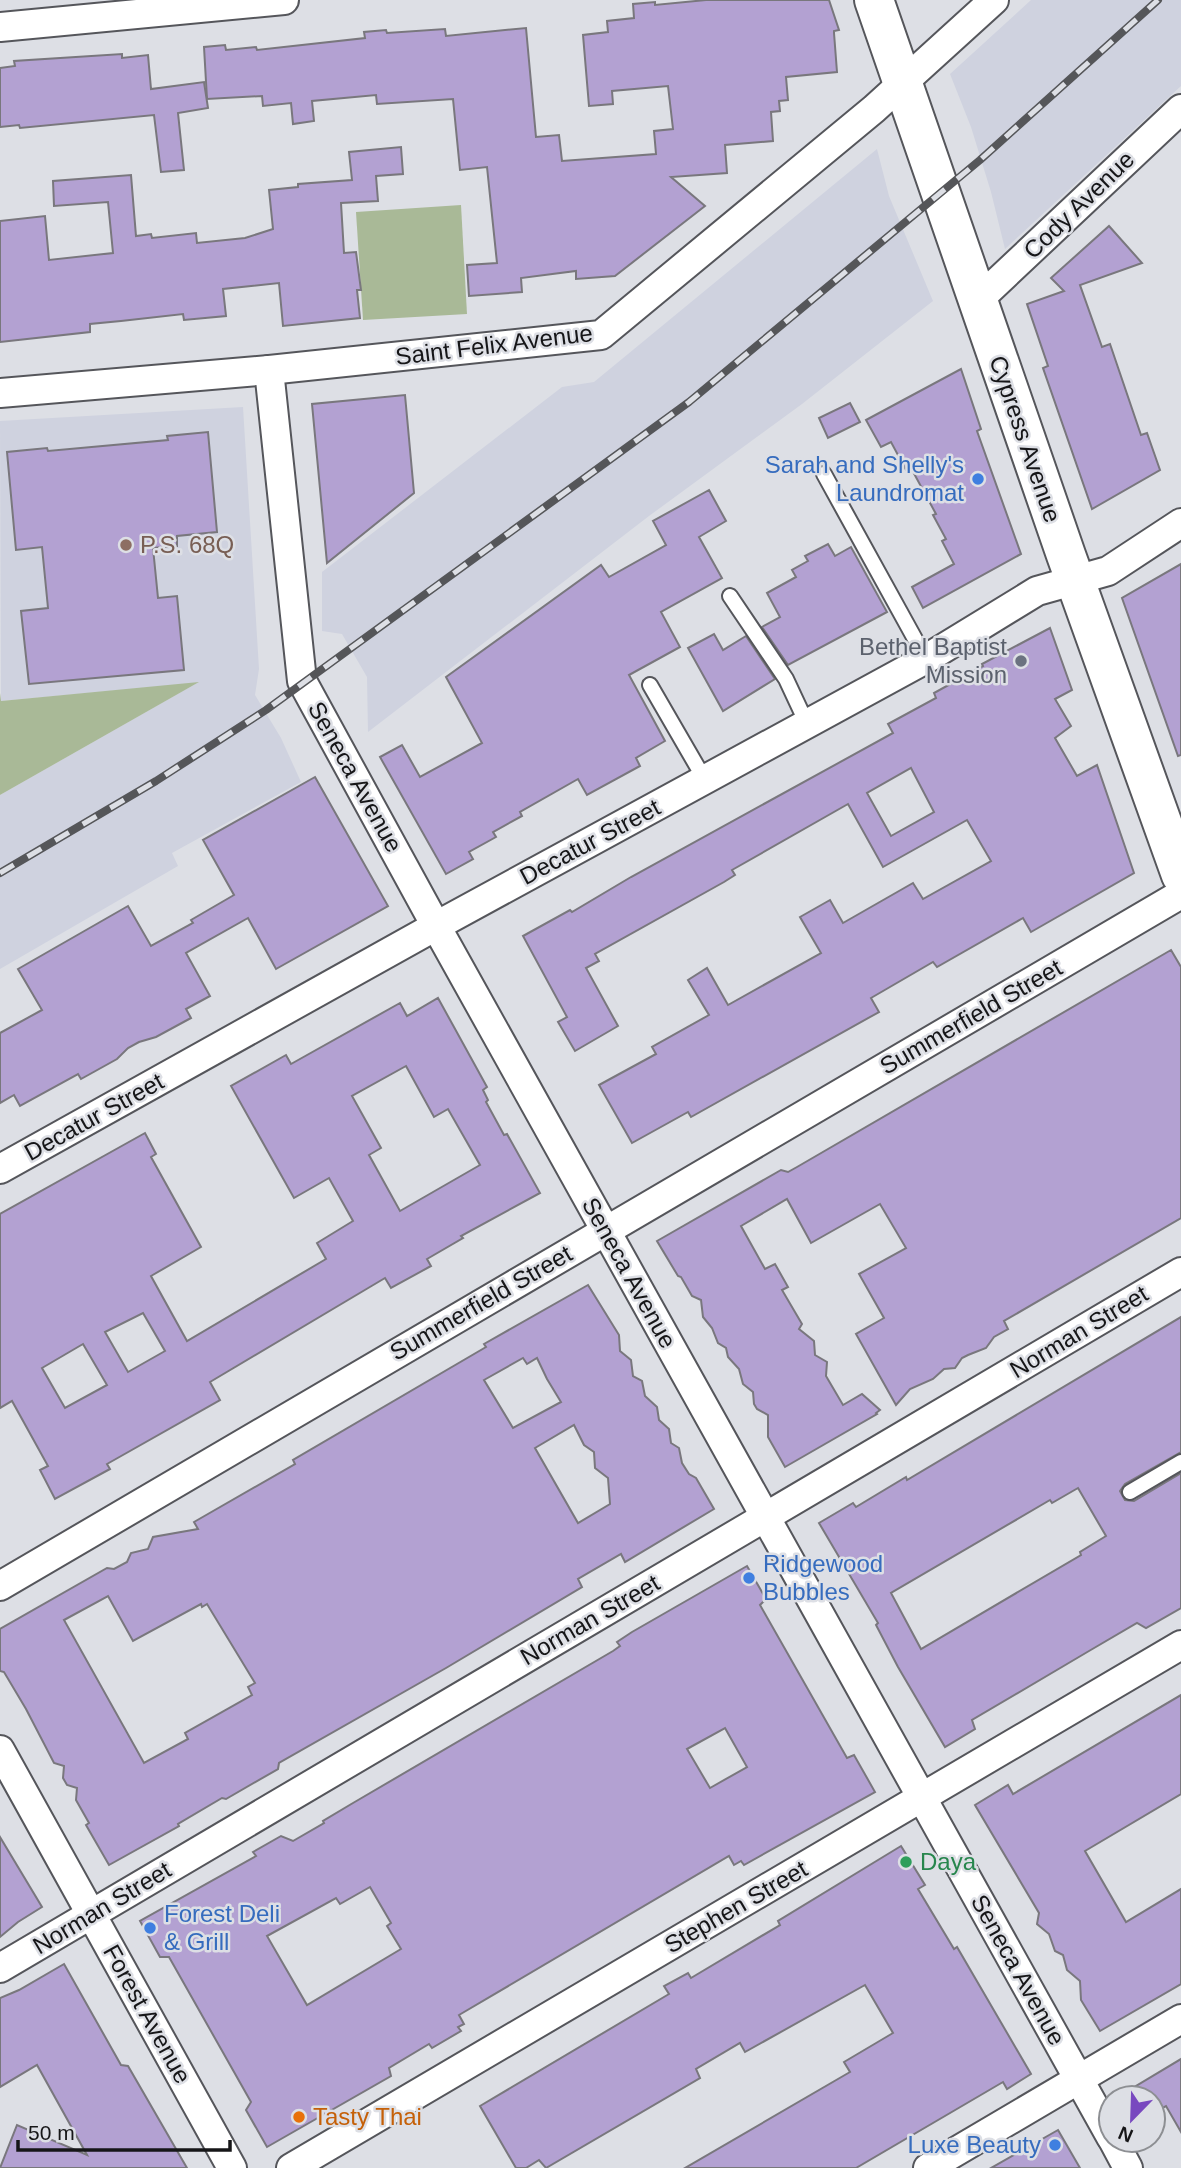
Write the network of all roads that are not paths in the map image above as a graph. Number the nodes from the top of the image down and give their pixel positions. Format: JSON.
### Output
{"nodes":[{"id":1,"x":284,"y":0,"type":"edge"},
{"id":2,"x":874,"y":0,"type":"edge"},
{"id":3,"x":993,"y":0,"type":"edge"},
{"id":4,"x":0,"y":27,"type":"edge"},
{"id":5,"x":902,"y":84,"type":"junction"},
{"id":6,"x":1181,"y":109,"type":"edge"},
{"id":7,"x":977,"y":301,"type":"junction"},
{"id":8,"x":269,"y":370,"type":"junction"},
{"id":9,"x":0,"y":393,"type":"edge"},
{"id":10,"x":824,"y":474,"type":"dead end"},
{"id":11,"x":1181,"y":523,"type":"edge"},
{"id":12,"x":1074,"y":579,"type":"junction"},
{"id":13,"x":730,"y":596,"type":"dead end"},
{"id":14,"x":926,"y":659,"type":"junction"},
{"id":15,"x":650,"y":685,"type":"dead end"},
{"id":16,"x":807,"y":724,"type":"junction"},
{"id":17,"x":705,"y":780,"type":"junction"},
{"id":18,"x":1181,"y":875,"type":"edge"},
{"id":19,"x":1181,"y":894,"type":"edge"},
{"id":20,"x":436,"y":926,"type":"junction"},
{"id":21,"x":0,"y":1169,"type":"edge"},
{"id":22,"x":605,"y":1230,"type":"junction"},
{"id":23,"x":1181,"y":1272,"type":"edge"},
{"id":24,"x":1181,"y":1462,"type":"edge"},
{"id":25,"x":1130,"y":1492,"type":"dead end"},
{"id":26,"x":766,"y":1517,"type":"junction"},
{"id":27,"x":0,"y":1586,"type":"edge"},
{"id":28,"x":1181,"y":1645,"type":"edge"},
{"id":29,"x":0,"y":1750,"type":"edge"},
{"id":30,"x":922,"y":1798,"type":"junction"},
{"id":31,"x":91,"y":1914,"type":"junction"},
{"id":32,"x":0,"y":1968,"type":"edge"},
{"id":33,"x":1181,"y":2018,"type":"edge"},
{"id":34,"x":1078,"y":2079,"type":"junction"},
{"id":35,"x":1097,"y":2113,"type":"edge"},
{"id":36,"x":232,"y":2168,"type":"edge"},
{"id":37,"x":291,"y":2168,"type":"edge"},
{"id":38,"x":928,"y":2168,"type":"edge"}],
"edges":[{"from":1,"to":4,"type":"street"},
{"from":2,"to":5,"type":"main road","name":"Cypress Avenue"},
{"from":3,"to":5,"type":"street","name":"Saint Felix Avenue"},
{"from":5,"to":7,"type":"main road","name":"Cypress Avenue"},
{"from":5,"to":8,"type":"street","name":"Saint Felix Avenue"},
{"from":6,"to":7,"type":"street","name":"Cody Avenue"},
{"from":7,"to":12,"type":"main road","name":"Cypress Avenue"},
{"from":8,"to":9,"type":"street","name":"Saint Felix Avenue"},
{"from":8,"to":20,"type":"street","name":"Seneca Avenue"},
{"from":10,"to":14,"type":"lane"},
{"from":11,"to":12,"type":"street","name":"Decatur Street"},
{"from":12,"to":14,"type":"street","name":"Decatur Street"},
{"from":12,"to":18,"type":"main road","name":"Cypress Avenue"},
{"from":13,"to":16,"type":"lane"},
{"from":14,"to":16,"type":"street","name":"Decatur Street"},
{"from":15,"to":17,"type":"lane"},
{"from":16,"to":17,"type":"street","name":"Decatur Street"},
{"from":17,"to":20,"type":"street","name":"Decatur Street"},
{"from":19,"to":22,"type":"street","name":"Summerfield Street"},
{"from":20,"to":21,"type":"street","name":"Decatur Street"},
{"from":20,"to":22,"type":"street","name":"Seneca Avenue"},
{"from":22,"to":26,"type":"street","name":"Seneca Avenue"},
{"from":22,"to":27,"type":"street","name":"Summerfield Street"},
{"from":23,"to":26,"type":"street","name":"Norman Street"},
{"from":24,"to":25,"type":"lane"},
{"from":26,"to":30,"type":"street","name":"Seneca Avenue"},
{"from":26,"to":31,"type":"street","name":"Norman Street"},
{"from":28,"to":30,"type":"street","name":"Stephen Street"},
{"from":29,"to":31,"type":"street","name":"Forest Avenue"},
{"from":30,"to":34,"type":"street","name":"Seneca Avenue"},
{"from":30,"to":37,"type":"street","name":"Stephen Street"},
{"from":31,"to":32,"type":"street","name":"Norman Street"},
{"from":31,"to":36,"type":"street","name":"Forest Avenue"},
{"from":33,"to":34,"type":"street"},
{"from":34,"to":35,"type":"street","name":"Seneca Avenue"},
{"from":34,"to":38,"type":"street"}]}
